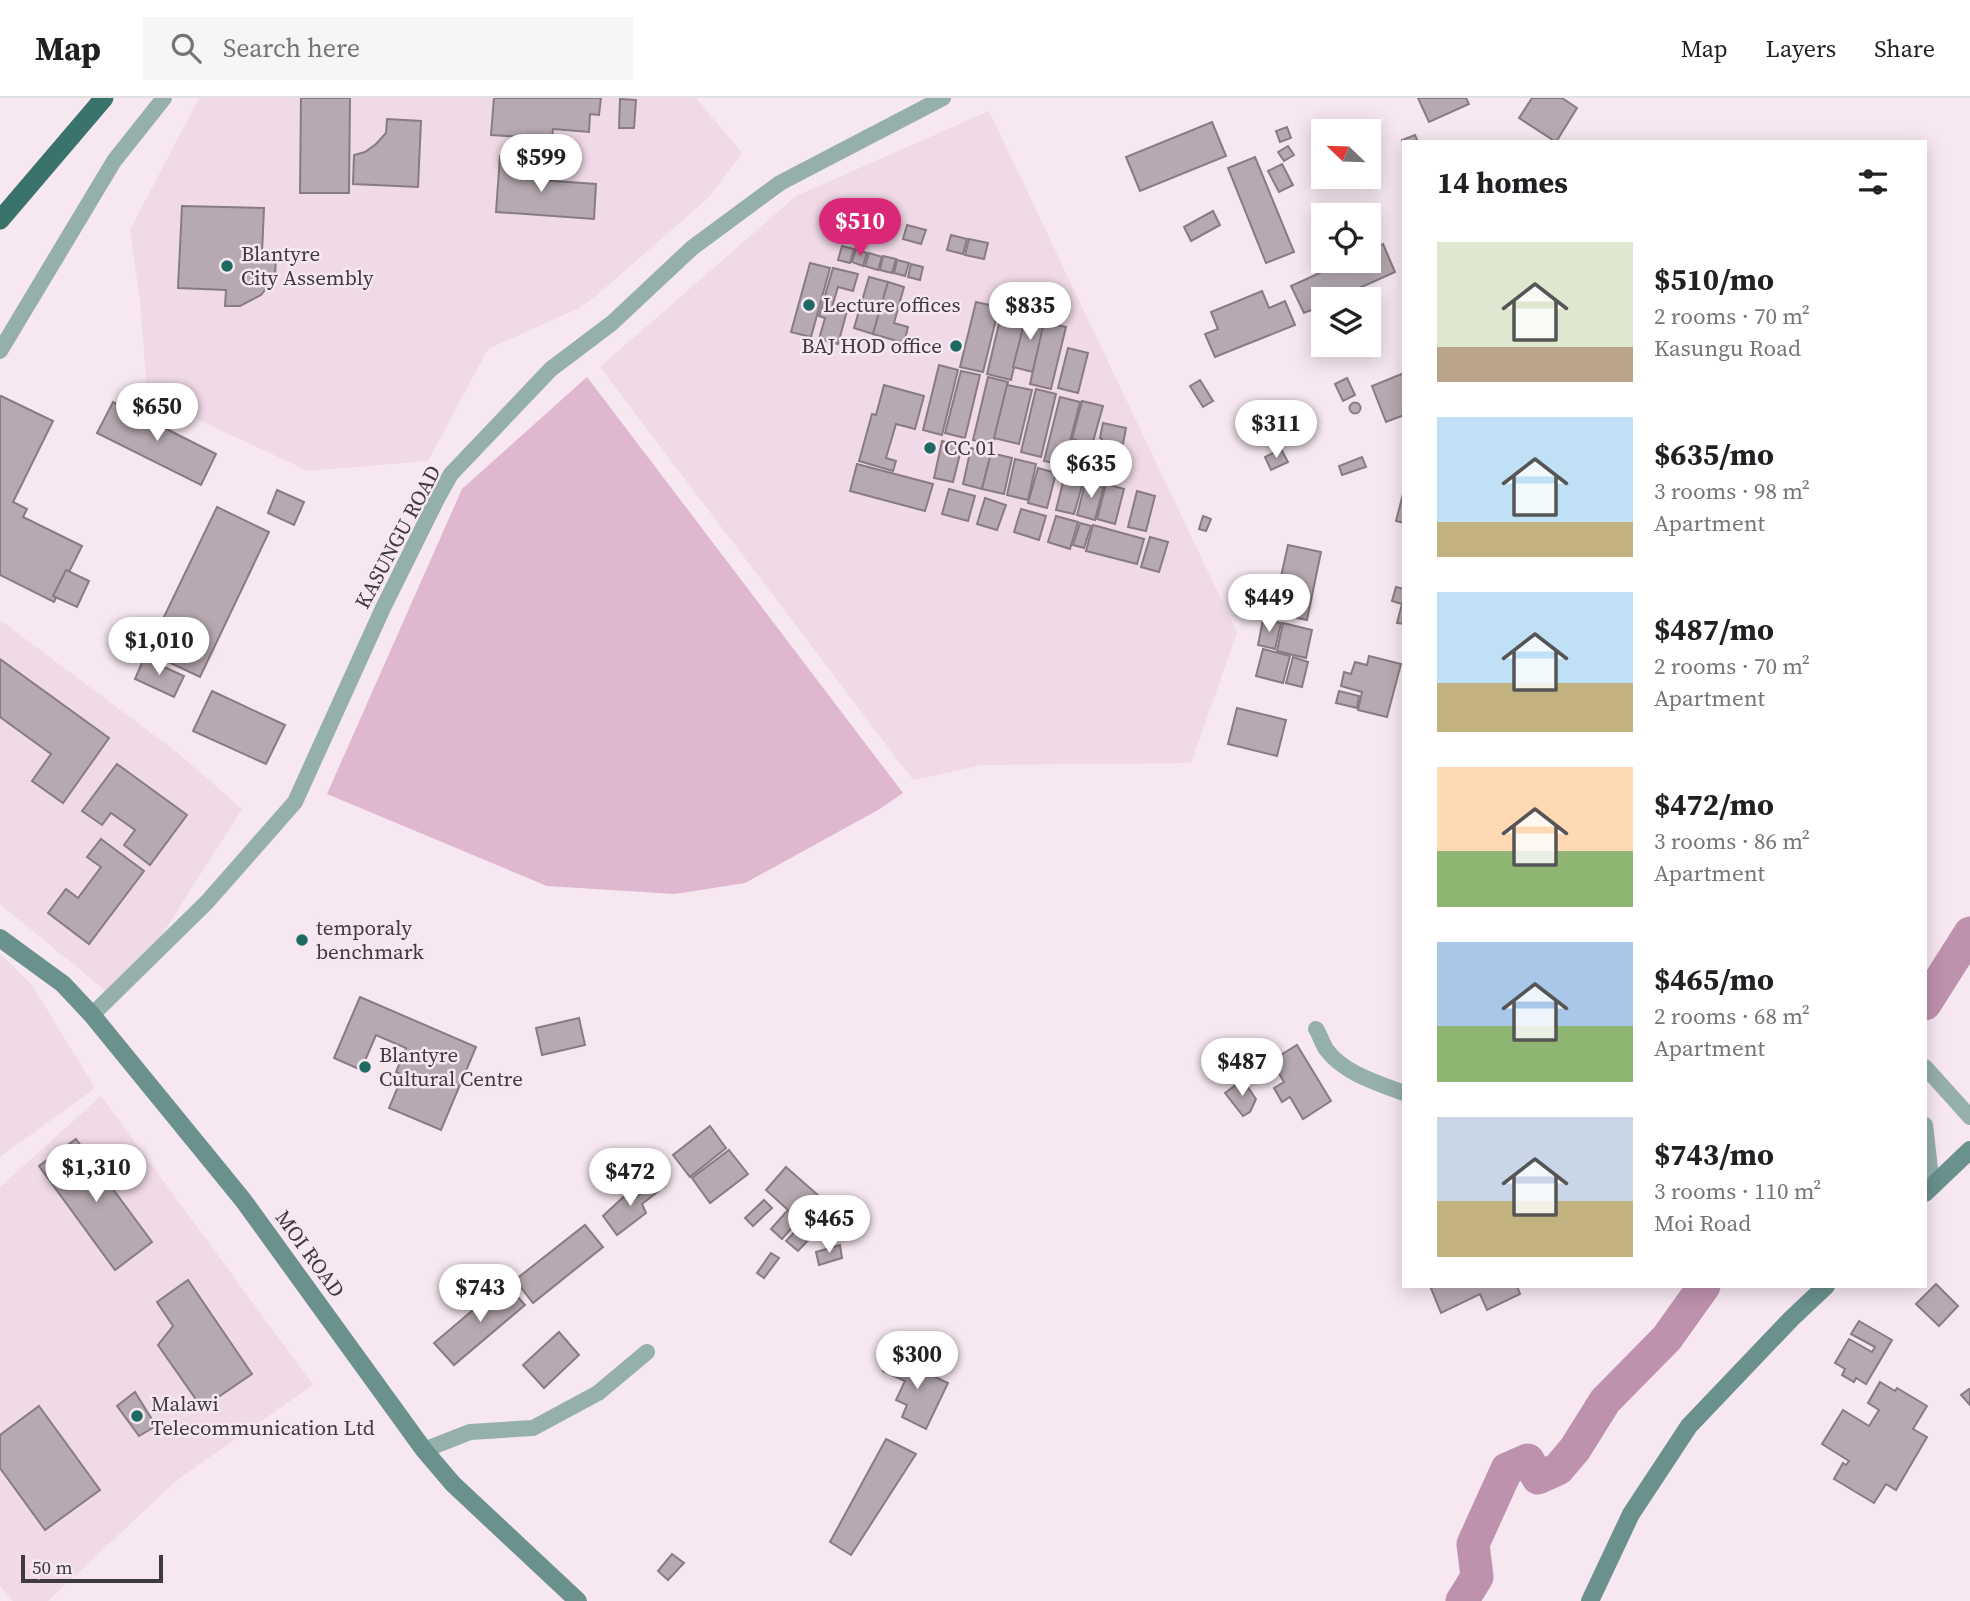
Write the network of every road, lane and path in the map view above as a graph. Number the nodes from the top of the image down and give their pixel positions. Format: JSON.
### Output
{"nodes":[{"id":1,"x":104,"y":98,"type":"edge"},
{"id":2,"x":164,"y":98,"type":"edge"},
{"id":3,"x":943,"y":98,"type":"edge"},
{"id":4,"x":0,"y":220,"type":"edge"},
{"id":5,"x":0,"y":351,"type":"edge"},
{"id":6,"x":0,"y":938,"type":"edge"},
{"id":7,"x":92,"y":1015,"type":"junction"},
{"id":8,"x":1316,"y":1029,"type":"dead end"},
{"id":9,"x":1927,"y":1069,"type":"edge"},
{"id":10,"x":1402,"y":1092,"type":"edge"},
{"id":11,"x":1970,"y":1117,"type":"edge"},
{"id":12,"x":1970,"y":1150,"type":"edge"},
{"id":13,"x":1927,"y":1168,"type":"edge"},
{"id":14,"x":1928,"y":1190,"type":"edge"},
{"id":15,"x":1824,"y":1288,"type":"edge"},
{"id":16,"x":647,"y":1352,"type":"dead end"},
{"id":17,"x":424,"y":1450,"type":"junction"},
{"id":18,"x":571,"y":1599,"type":"edge"},
{"id":19,"x":1590,"y":1601,"type":"edge"}],
"edges":[{"from":1,"to":4,"type":"highway"},
{"from":2,"to":5,"type":"street"},
{"from":3,"to":7,"type":"street","name":"KASUNGU ROAD"},
{"from":6,"to":7,"type":"main road","name":"MOI ROAD"},
{"from":7,"to":17,"type":"main road","name":"MOI ROAD"},
{"from":8,"to":10,"type":"street"},
{"from":9,"to":11,"type":"street"},
{"from":12,"to":14,"type":"main road"},
{"from":13,"to":14,"type":"street"},
{"from":15,"to":19,"type":"main road"},
{"from":16,"to":17,"type":"street"},
{"from":17,"to":18,"type":"main road","name":"MOI ROAD"}]}
